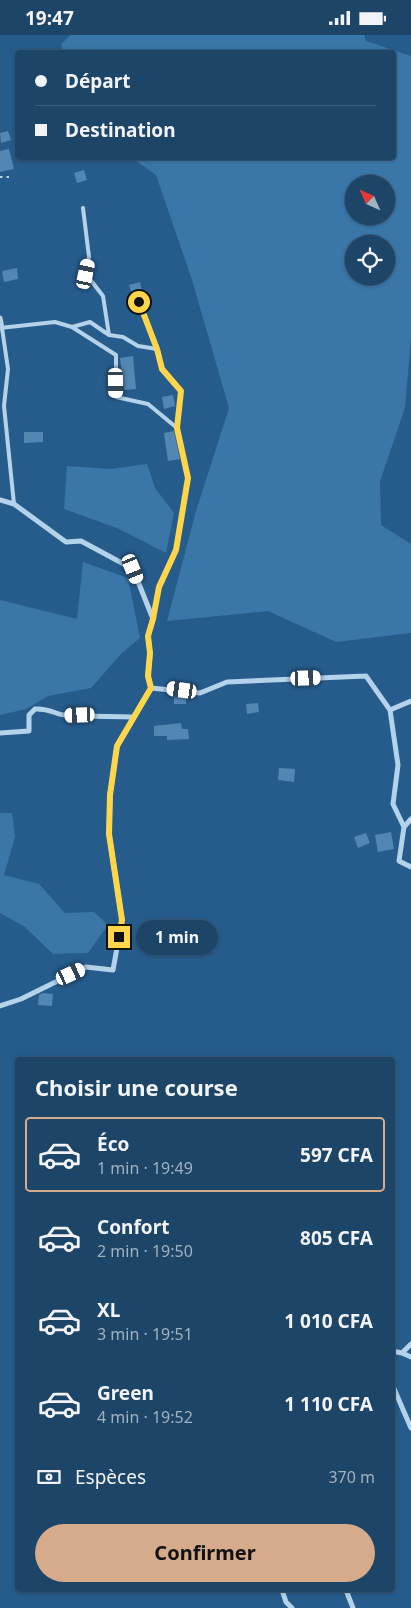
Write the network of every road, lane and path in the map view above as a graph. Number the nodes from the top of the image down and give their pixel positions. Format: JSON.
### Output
{"nodes":[{"id":1,"x":0,"y":177,"type":"edge"},
{"id":2,"x":10,"y":177,"type":"dead end"},
{"id":3,"x":83,"y":208,"type":"dead end"},
{"id":4,"x":139,"y":302,"type":"dead end"},
{"id":5,"x":0,"y":318,"type":"edge"},
{"id":6,"x":72,"y":327,"type":"junction"},
{"id":7,"x":1,"y":328,"type":"edge"},
{"id":8,"x":109,"y":335,"type":"junction"},
{"id":9,"x":157,"y":349,"type":"junction"},
{"id":10,"x":177,"y":428,"type":"junction"},
{"id":11,"x":0,"y":499,"type":"edge"},
{"id":12,"x":14,"y":504,"type":"junction"},
{"id":13,"x":153,"y":619,"type":"junction"},
{"id":14,"x":151,"y":688,"type":"junction"},
{"id":15,"x":411,"y":701,"type":"edge"},
{"id":16,"x":390,"y":710,"type":"junction"},
{"id":17,"x":134,"y":717,"type":"junction"},
{"id":18,"x":0,"y":733,"type":"edge"},
{"id":19,"x":411,"y":819,"type":"edge"},
{"id":20,"x":404,"y":827,"type":"junction"},
{"id":21,"x":411,"y":867,"type":"edge"},
{"id":22,"x":0,"y":1006,"type":"edge"},
{"id":23,"x":411,"y":1344,"type":"edge"},
{"id":24,"x":395,"y":1352,"type":"edge"},
{"id":25,"x":402,"y":1353,"type":"junction"},
{"id":26,"x":411,"y":1357,"type":"edge"},
{"id":27,"x":395,"y":1391,"type":"edge"},
{"id":28,"x":411,"y":1428,"type":"edge"},
{"id":29,"x":283,"y":1592,"type":"edge"},
{"id":30,"x":347,"y":1592,"type":"edge"},
{"id":31,"x":292,"y":1608,"type":"edge"},
{"id":32,"x":353,"y":1608,"type":"edge"}],
"edges":[{"from":1,"to":2,"type":"path"},
{"from":3,"to":8,"type":"lane"},
{"from":4,"to":9,"type":"lane"},
{"from":5,"to":7,"type":"street"},
{"from":6,"to":7,"type":"lane"},
{"from":6,"to":8,"type":"lane"},
{"from":6,"to":10,"type":"lane"},
{"from":7,"to":12,"type":"lane"},
{"from":8,"to":9,"type":"lane"},
{"from":9,"to":10,"type":"lane"},
{"from":10,"to":13,"type":"lane"},
{"from":11,"to":12,"type":"street"},
{"from":12,"to":13,"type":"street"},
{"from":13,"to":14,"type":"street"},
{"from":14,"to":16,"type":"street"},
{"from":14,"to":17,"type":"street"},
{"from":15,"to":16,"type":"street"},
{"from":16,"to":20,"type":"street"},
{"from":17,"to":18,"type":"street"},
{"from":17,"to":22,"type":"street"},
{"from":19,"to":20,"type":"street"},
{"from":20,"to":21,"type":"street"},
{"from":23,"to":25,"type":"street"},
{"from":24,"to":25,"type":"street"},
{"from":25,"to":26,"type":"street"},
{"from":27,"to":28,"type":"street"},
{"from":29,"to":31,"type":"street"},
{"from":30,"to":32,"type":"street"}]}
